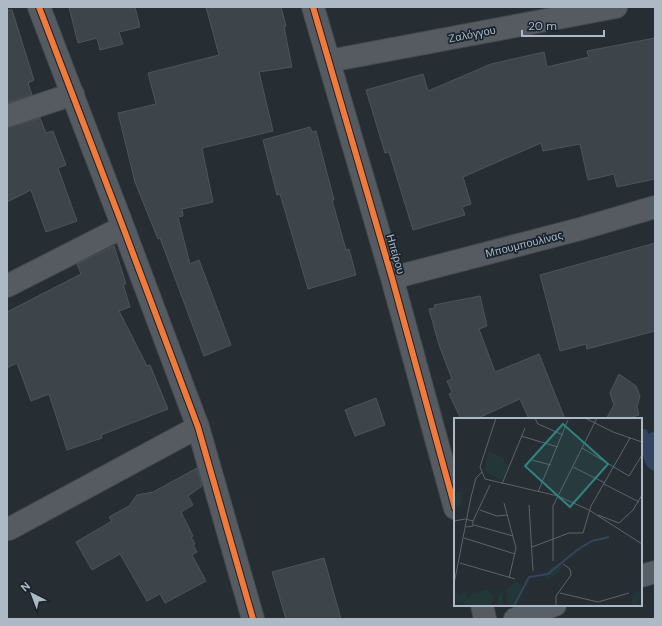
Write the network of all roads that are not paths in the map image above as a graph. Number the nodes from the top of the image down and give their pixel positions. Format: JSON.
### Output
{"nodes":[{"id":1,"x":39,"y":7,"type":"edge"},
{"id":2,"x":314,"y":7,"type":"edge"},
{"id":3,"x":616,"y":7,"type":"edge"},
{"id":4,"x":329,"y":61,"type":"junction"},
{"id":5,"x":73,"y":94,"type":"junction"},
{"id":6,"x":7,"y":116,"type":"edge"},
{"id":7,"x":655,"y":208,"type":"edge"},
{"id":8,"x":123,"y":227,"type":"junction"},
{"id":9,"x":392,"y":278,"type":"junction"},
{"id":10,"x":7,"y":286,"type":"edge"},
{"id":11,"x":198,"y":427,"type":"junction"},
{"id":12,"x":454,"y":504,"type":"edge"},
{"id":13,"x":9,"y":528,"type":"dead end"},
{"id":14,"x":655,"y":572,"type":"edge"},
{"id":15,"x":642,"y":576,"type":"edge"},
{"id":16,"x":482,"y":606,"type":"edge"},
{"id":17,"x":552,"y":606,"type":"edge"},
{"id":18,"x":254,"y":619,"type":"edge"},
{"id":19,"x":485,"y":619,"type":"edge"},
{"id":20,"x":514,"y":619,"type":"edge"}],
"edges":[{"from":1,"to":5,"type":"street"},
{"from":2,"to":4,"type":"street","name":"Ηπείρου"},
{"from":3,"to":4,"type":"street","name":"Ζαλόγγου"},
{"from":4,"to":9,"type":"street","name":"Ηπείρου"},
{"from":5,"to":6,"type":"street"},
{"from":5,"to":8,"type":"street"},
{"from":7,"to":9,"type":"street","name":"Μπουμπουλίνας"},
{"from":8,"to":10,"type":"street"},
{"from":8,"to":11,"type":"street"},
{"from":9,"to":12,"type":"street","name":"Ηπείρου"},
{"from":11,"to":13,"type":"street"},
{"from":11,"to":18,"type":"street"},
{"from":14,"to":15,"type":"main road"},
{"from":16,"to":19,"type":"street"},
{"from":17,"to":20,"type":"main road"}]}
